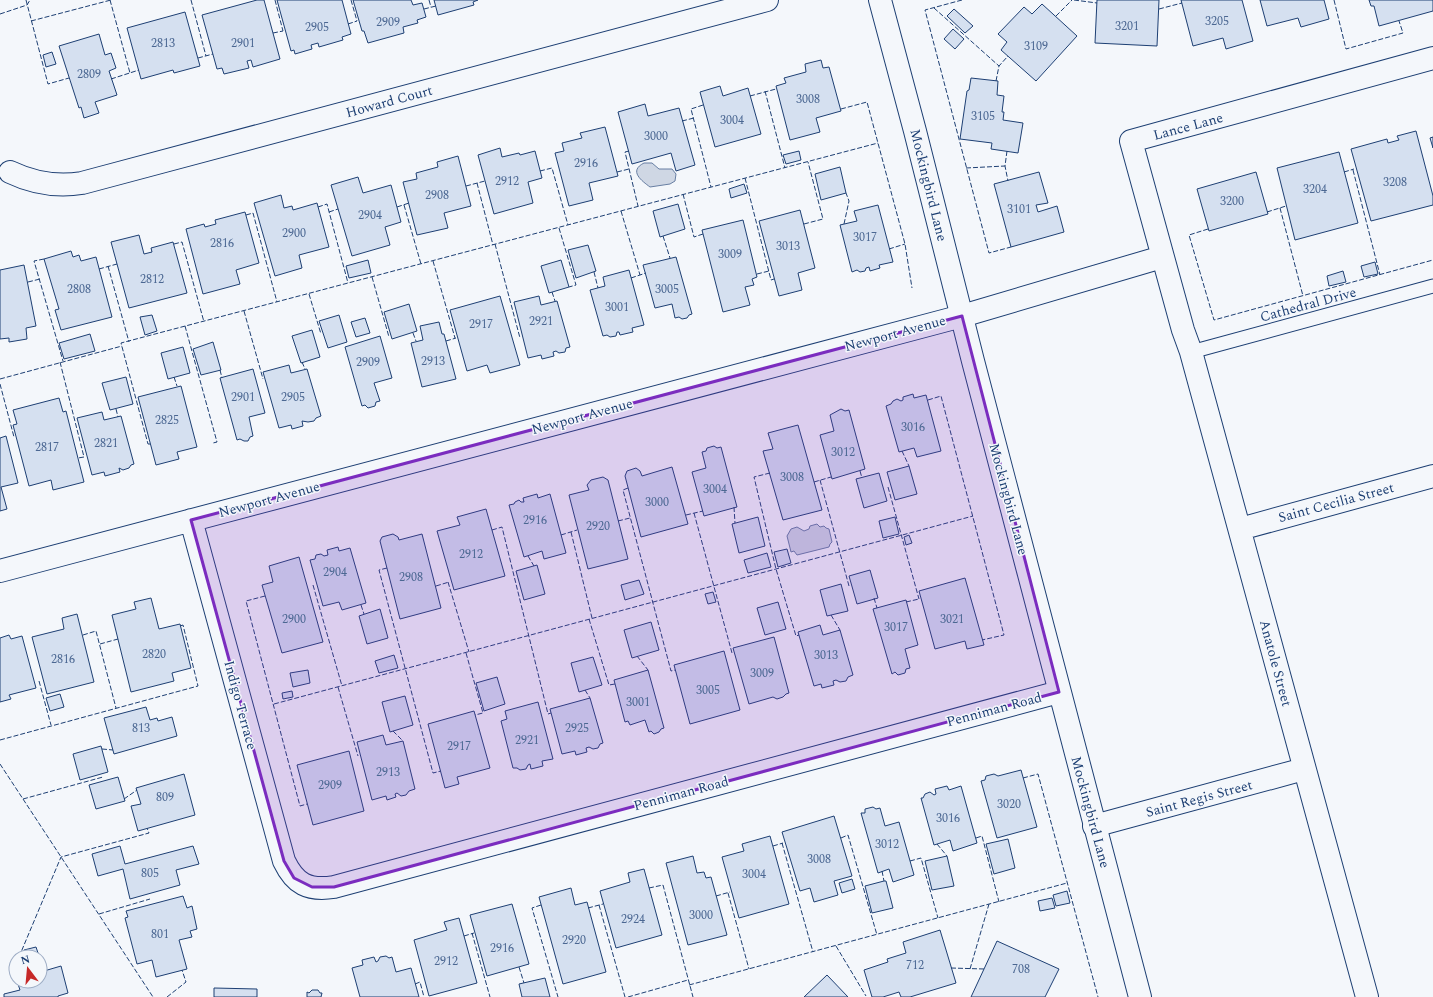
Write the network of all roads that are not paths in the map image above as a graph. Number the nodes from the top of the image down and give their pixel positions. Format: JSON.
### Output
{"nodes":[{"id":1,"x":767,"y":0,"type":"edge"},
{"id":2,"x":880,"y":0,"type":"edge"},
{"id":3,"x":1433,"y":58,"type":"edge"},
{"id":4,"x":10,"y":172,"type":"dead end"},
{"id":5,"x":1162,"y":257,"type":"junction"},
{"id":6,"x":1433,"y":286,"type":"edge"},
{"id":7,"x":962,"y":316,"type":"junction"},
{"id":8,"x":1183,"y":330,"type":"joint"},
{"id":9,"x":1191,"y":352,"type":"junction"},
{"id":10,"x":1433,"y":476,"type":"edge"},
{"id":11,"x":191,"y":520,"type":"junction"},
{"id":12,"x":1240,"y":529,"type":"junction"},
{"id":13,"x":0,"y":570,"type":"edge"},
{"id":14,"x":1060,"y":692,"type":"junction"},
{"id":15,"x":1304,"y":769,"type":"junction"},
{"id":16,"x":1094,"y":826,"type":"junction"},
{"id":17,"x":302,"y":884,"type":"joint"},
{"id":18,"x":1140,"y":997,"type":"edge"},
{"id":19,"x":1367,"y":997,"type":"edge"}],
"edges":[{"from":1,"to":4,"type":"street","name":"Howard Court"},
{"from":2,"to":7,"type":"street","name":"Mockingbird Lane"},
{"from":3,"to":5,"type":"street","name":"Lance Lane"},
{"from":5,"to":7,"type":"street","name":"Newport Avenue"},
{"from":5,"to":8,"type":"street","name":"Lance Lane"},
{"from":6,"to":9,"type":"lane","name":"Cathedral Drive"},
{"from":7,"to":11,"type":"street","name":"Newport Avenue"},
{"from":7,"to":14,"type":"street","name":"Mockingbird Lane"},
{"from":8,"to":9,"type":"street","name":"Anatole Street"},
{"from":9,"to":12,"type":"street","name":"Anatole Street"},
{"from":10,"to":12,"type":"street","name":"Saint Cecilia Street"},
{"from":11,"to":13,"type":"street","name":"Newport Avenue"},
{"from":11,"to":17,"type":"street","name":"Indigo Terrace"},
{"from":12,"to":15,"type":"street","name":"Anatole Street"},
{"from":14,"to":16,"type":"street","name":"Mockingbird Lane"},
{"from":14,"to":17,"type":"street","name":"Penniman Road"},
{"from":15,"to":16,"type":"street","name":"Saint Regis Street"},
{"from":15,"to":19,"type":"street","name":"Anatole Street"},
{"from":16,"to":18,"type":"street","name":"Mockingbird Lane"}]}
